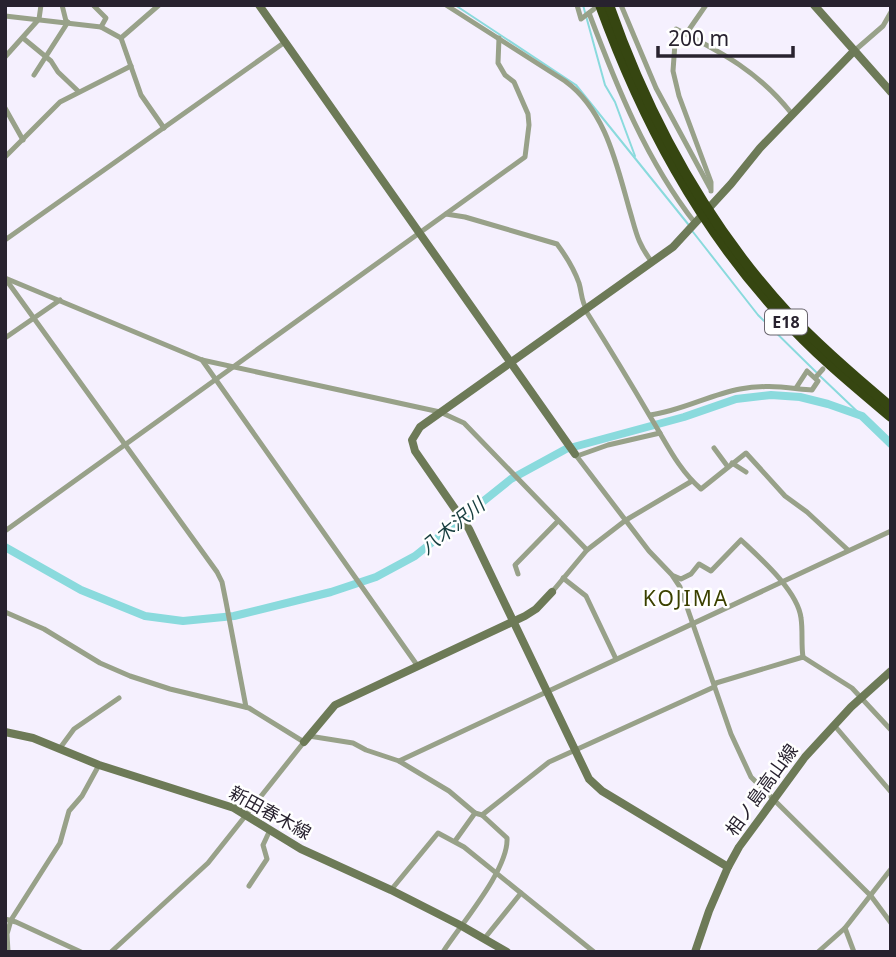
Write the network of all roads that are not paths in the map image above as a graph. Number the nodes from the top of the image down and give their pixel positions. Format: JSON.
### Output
{"nodes":[{"id":1,"x":41,"y":5,"type":"edge"},
{"id":2,"x":62,"y":5,"type":"edge"},
{"id":3,"x":93,"y":5,"type":"edge"},
{"id":4,"x":159,"y":5,"type":"edge"},
{"id":5,"x":258,"y":5,"type":"edge"},
{"id":6,"x":446,"y":5,"type":"edge"},
{"id":7,"x":577,"y":5,"type":"edge"},
{"id":8,"x":609,"y":5,"type":"edge"},
{"id":9,"x":621,"y":5,"type":"edge"},
{"id":10,"x":706,"y":5,"type":"edge"},
{"id":11,"x":814,"y":5,"type":"edge"},
{"id":12,"x":595,"y":9,"type":"edge"},
{"id":13,"x":891,"y":12,"type":"edge"},
{"id":14,"x":5,"y":16,"type":"edge"},
{"id":15,"x":39,"y":19,"type":"junction"},
{"id":16,"x":67,"y":22,"type":"junction"},
{"id":17,"x":102,"y":27,"type":"junction"},
{"id":18,"x":687,"y":34,"type":"junction"},
{"id":19,"x":23,"y":38,"type":"junction"},
{"id":20,"x":121,"y":38,"type":"junction"},
{"id":21,"x":499,"y":38,"type":"junction"},
{"id":22,"x":285,"y":42,"type":"junction"},
{"id":23,"x":853,"y":52,"type":"junction"},
{"id":24,"x":5,"y":57,"type":"edge"},
{"id":25,"x":45,"y":57,"type":"junction"},
{"id":26,"x":131,"y":66,"type":"junction"},
{"id":27,"x":34,"y":75,"type":"dead end"},
{"id":28,"x":78,"y":91,"type":"junction"},
{"id":29,"x":891,"y":92,"type":"edge"},
{"id":30,"x":5,"y":108,"type":"edge"},
{"id":31,"x":792,"y":114,"type":"junction"},
{"id":32,"x":164,"y":128,"type":"junction"},
{"id":33,"x":23,"y":140,"type":"junction"},
{"id":34,"x":5,"y":157,"type":"edge"},
{"id":35,"x":711,"y":191,"type":"junction"},
{"id":36,"x":717,"y":200,"type":"junction"},
{"id":37,"x":702,"y":208,"type":"junction"},
{"id":38,"x":446,"y":214,"type":"junction"},
{"id":39,"x":692,"y":227,"type":"junction"},
{"id":40,"x":419,"y":233,"type":"junction"},
{"id":41,"x":5,"y":240,"type":"edge"},
{"id":42,"x":652,"y":262,"type":"junction"},
{"id":43,"x":5,"y":278,"type":"edge"},
{"id":44,"x":60,"y":300,"type":"junction"},
{"id":45,"x":586,"y":310,"type":"junction"},
{"id":46,"x":33,"y":317,"type":"junction"},
{"id":47,"x":5,"y":338,"type":"edge"},
{"id":48,"x":202,"y":360,"type":"junction"},
{"id":49,"x":511,"y":363,"type":"junction"},
{"id":50,"x":233,"y":367,"type":"junction"},
{"id":51,"x":823,"y":369,"type":"dead end"},
{"id":52,"x":815,"y":378,"type":"junction"},
{"id":53,"x":215,"y":380,"type":"junction"},
{"id":54,"x":796,"y":388,"type":"junction"},
{"id":55,"x":891,"y":407,"type":"edge"},
{"id":56,"x":440,"y":412,"type":"junction"},
{"id":57,"x":650,"y":416,"type":"junction"},
{"id":58,"x":891,"y":417,"type":"edge"},
{"id":59,"x":660,"y":433,"type":"junction"},
{"id":60,"x":124,"y":446,"type":"junction"},
{"id":61,"x":714,"y":448,"type":"dead end"},
{"id":62,"x":576,"y":455,"type":"junction"},
{"id":63,"x":730,"y":465,"type":"junction"},
{"id":64,"x":746,"y":472,"type":"dead end"},
{"id":65,"x":692,"y":481,"type":"junction"},
{"id":66,"x":626,"y":520,"type":"junction"},
{"id":67,"x":558,"y":521,"type":"junction"},
{"id":68,"x":5,"y":531,"type":"edge"},
{"id":69,"x":891,"y":531,"type":"edge"},
{"id":70,"x":587,"y":550,"type":"junction"},
{"id":71,"x":848,"y":550,"type":"junction"},
{"id":72,"x":518,"y":574,"type":"dead end"},
{"id":73,"x":672,"y":575,"type":"junction"},
{"id":74,"x":564,"y":578,"type":"junction"},
{"id":75,"x":780,"y":581,"type":"junction"},
{"id":76,"x":552,"y":592,"type":"joint"},
{"id":77,"x":5,"y":612,"type":"edge"},
{"id":78,"x":512,"y":622,"type":"junction"},
{"id":79,"x":693,"y":622,"type":"junction"},
{"id":80,"x":803,"y":657,"type":"junction"},
{"id":81,"x":617,"y":659,"type":"junction"},
{"id":82,"x":417,"y":665,"type":"junction"},
{"id":83,"x":891,"y":671,"type":"edge"},
{"id":84,"x":714,"y":687,"type":"junction"},
{"id":85,"x":547,"y":691,"type":"junction"},
{"id":86,"x":862,"y":697,"type":"junction"},
{"id":87,"x":119,"y":698,"type":"dead end"},
{"id":88,"x":246,"y":707,"type":"junction"},
{"id":89,"x":834,"y":725,"type":"junction"},
{"id":90,"x":891,"y":730,"type":"edge"},
{"id":91,"x":5,"y":732,"type":"edge"},
{"id":92,"x":307,"y":739,"type":"junction"},
{"id":93,"x":60,"y":748,"type":"junction"},
{"id":94,"x":575,"y":751,"type":"junction"},
{"id":95,"x":399,"y":761,"type":"junction"},
{"id":96,"x":99,"y":765,"type":"junction"},
{"id":97,"x":891,"y":792,"type":"edge"},
{"id":98,"x":774,"y":800,"type":"junction"},
{"id":99,"x":475,"y":813,"type":"junction"},
{"id":100,"x":247,"y":814,"type":"junction"},
{"id":101,"x":482,"y":814,"type":"junction"},
{"id":102,"x":270,"y":830,"type":"junction"},
{"id":103,"x":455,"y":841,"type":"junction"},
{"id":104,"x":728,"y":867,"type":"junction"},
{"id":105,"x":891,"y":869,"type":"edge"},
{"id":106,"x":496,"y":873,"type":"junction"},
{"id":107,"x":249,"y":886,"type":"dead end"},
{"id":108,"x":391,"y":890,"type":"junction"},
{"id":109,"x":521,"y":893,"type":"junction"},
{"id":110,"x":871,"y":896,"type":"junction"},
{"id":111,"x":8,"y":920,"type":"edge"},
{"id":112,"x":891,"y":923,"type":"edge"},
{"id":113,"x":460,"y":925,"type":"junction"},
{"id":114,"x":845,"y":928,"type":"junction"},
{"id":115,"x":484,"y":939,"type":"junction"},
{"id":116,"x":8,"y":952,"type":"edge"},
{"id":117,"x":81,"y":952,"type":"edge"},
{"id":118,"x":111,"y":952,"type":"edge"},
{"id":119,"x":443,"y":952,"type":"edge"},
{"id":120,"x":507,"y":952,"type":"edge"},
{"id":121,"x":594,"y":952,"type":"edge"},
{"id":122,"x":695,"y":952,"type":"edge"},
{"id":123,"x":818,"y":952,"type":"edge"},
{"id":124,"x":854,"y":952,"type":"edge"}],
"edges":[{"from":1,"to":15,"type":"street"},
{"from":2,"to":16,"type":"street"},
{"from":3,"to":17,"type":"street"},
{"from":4,"to":20,"type":"street"},
{"from":5,"to":22,"type":"street"},
{"from":6,"to":21,"type":"street"},
{"from":7,"to":12,"type":"street"},
{"from":8,"to":37,"type":"highway","number":"E18"},
{"from":9,"to":35,"type":"street"},
{"from":10,"to":18,"type":"street"},
{"from":11,"to":23,"type":"street"},
{"from":12,"to":37,"type":"highway","number":"E18"},
{"from":12,"to":39,"type":"street"},
{"from":13,"to":23,"type":"street"},
{"from":14,"to":15,"type":"street"},
{"from":15,"to":16,"type":"street"},
{"from":15,"to":19,"type":"street"},
{"from":16,"to":17,"type":"street"},
{"from":16,"to":25,"type":"street"},
{"from":17,"to":20,"type":"street"},
{"from":18,"to":31,"type":"street"},
{"from":18,"to":35,"type":"street"},
{"from":19,"to":24,"type":"street"},
{"from":19,"to":25,"type":"street"},
{"from":20,"to":26,"type":"street"},
{"from":21,"to":38,"type":"street"},
{"from":21,"to":42,"type":"street"},
{"from":22,"to":32,"type":"street"},
{"from":22,"to":40,"type":"street"},
{"from":23,"to":29,"type":"street"},
{"from":23,"to":31,"type":"street"},
{"from":25,"to":27,"type":"street"},
{"from":25,"to":28,"type":"street"},
{"from":26,"to":28,"type":"street"},
{"from":26,"to":32,"type":"street"},
{"from":28,"to":33,"type":"street"},
{"from":30,"to":33,"type":"street"},
{"from":31,"to":36,"type":"street"},
{"from":32,"to":41,"type":"street"},
{"from":33,"to":34,"type":"street"},
{"from":35,"to":36,"type":"street"},
{"from":36,"to":39,"type":"street"},
{"from":37,"to":55,"type":"highway","number":"E18"},
{"from":37,"to":58,"type":"highway","number":"E18"},
{"from":38,"to":40,"type":"street"},
{"from":38,"to":45,"type":"street"},
{"from":39,"to":42,"type":"street"},
{"from":40,"to":49,"type":"street"},
{"from":40,"to":50,"type":"street"},
{"from":42,"to":45,"type":"street"},
{"from":43,"to":44,"type":"street"},
{"from":43,"to":46,"type":"street"},
{"from":44,"to":46,"type":"street"},
{"from":44,"to":48,"type":"street"},
{"from":45,"to":49,"type":"street"},
{"from":45,"to":57,"type":"street"},
{"from":46,"to":47,"type":"street"},
{"from":46,"to":60,"type":"street"},
{"from":48,"to":50,"type":"street"},
{"from":48,"to":53,"type":"street"},
{"from":49,"to":56,"type":"street"},
{"from":49,"to":62,"type":"street"},
{"from":50,"to":53,"type":"street"},
{"from":50,"to":56,"type":"street"},
{"from":51,"to":52,"type":"street"},
{"from":52,"to":54,"type":"street"},
{"from":52,"to":54,"type":"street"},
{"from":53,"to":60,"type":"street"},
{"from":53,"to":82,"type":"street"},
{"from":54,"to":57,"type":"street"},
{"from":56,"to":67,"type":"street"},
{"from":56,"to":78,"type":"street"},
{"from":57,"to":59,"type":"street"},
{"from":59,"to":62,"type":"street"},
{"from":59,"to":65,"type":"street"},
{"from":60,"to":68,"type":"street"},
{"from":60,"to":88,"type":"street"},
{"from":61,"to":63,"type":"street"},
{"from":62,"to":66,"type":"street"},
{"from":63,"to":64,"type":"street"},
{"from":63,"to":65,"type":"street"},
{"from":63,"to":71,"type":"street"},
{"from":65,"to":66,"type":"street"},
{"from":66,"to":70,"type":"street"},
{"from":66,"to":73,"type":"street"},
{"from":67,"to":70,"type":"street"},
{"from":67,"to":72,"type":"street"},
{"from":69,"to":71,"type":"street"},
{"from":70,"to":74,"type":"street"},
{"from":71,"to":75,"type":"street"},
{"from":73,"to":75,"type":"street"},
{"from":73,"to":79,"type":"street"},
{"from":74,"to":76,"type":"street"},
{"from":74,"to":81,"type":"street"},
{"from":75,"to":79,"type":"street"},
{"from":75,"to":80,"type":"street"},
{"from":76,"to":78,"type":"street"},
{"from":77,"to":88,"type":"street"},
{"from":78,"to":82,"type":"street"},
{"from":78,"to":85,"type":"street"},
{"from":79,"to":81,"type":"street"},
{"from":79,"to":84,"type":"street"},
{"from":80,"to":84,"type":"street"},
{"from":80,"to":86,"type":"street"},
{"from":81,"to":85,"type":"street"},
{"from":82,"to":92,"type":"street"},
{"from":83,"to":86,"type":"street","name":"相ノ島高山線"},
{"from":84,"to":94,"type":"street"},
{"from":84,"to":98,"type":"street"},
{"from":85,"to":94,"type":"street"},
{"from":85,"to":95,"type":"street"},
{"from":86,"to":89,"type":"street","name":"相ノ島高山線"},
{"from":86,"to":90,"type":"street"},
{"from":87,"to":93,"type":"street"},
{"from":88,"to":92,"type":"street"},
{"from":89,"to":97,"type":"street"},
{"from":89,"to":98,"type":"street","name":"相ノ島高山線"},
{"from":91,"to":93,"type":"street","name":"新田春木線"},
{"from":92,"to":95,"type":"street"},
{"from":92,"to":100,"type":"street"},
{"from":93,"to":96,"type":"street","name":"新田春木線"},
{"from":94,"to":101,"type":"street"},
{"from":94,"to":104,"type":"street"},
{"from":95,"to":99,"type":"street"},
{"from":96,"to":100,"type":"street","name":"新田春木線"},
{"from":96,"to":111,"type":"street"},
{"from":98,"to":104,"type":"street","name":"相ノ島高山線"},
{"from":98,"to":110,"type":"street"},
{"from":99,"to":101,"type":"street"},
{"from":99,"to":103,"type":"street"},
{"from":100,"to":102,"type":"street","name":"新田春木線"},
{"from":100,"to":118,"type":"street"},
{"from":101,"to":106,"type":"street"},
{"from":102,"to":107,"type":"street"},
{"from":102,"to":108,"type":"street","name":"新田春木線"},
{"from":103,"to":106,"type":"street"},
{"from":103,"to":108,"type":"street"},
{"from":104,"to":122,"type":"street","name":"相ノ島高山線"},
{"from":105,"to":110,"type":"street"},
{"from":106,"to":109,"type":"street"},
{"from":106,"to":113,"type":"street"},
{"from":108,"to":113,"type":"street","name":"新田春木線"},
{"from":109,"to":115,"type":"street"},
{"from":109,"to":121,"type":"street"},
{"from":110,"to":112,"type":"street"},
{"from":110,"to":114,"type":"street"},
{"from":111,"to":116,"type":"street"},
{"from":111,"to":117,"type":"street"},
{"from":113,"to":115,"type":"street","name":"新田春木線"},
{"from":113,"to":119,"type":"street"},
{"from":114,"to":123,"type":"street"},
{"from":114,"to":124,"type":"street"},
{"from":115,"to":120,"type":"street","name":"新田春木線"}]}
